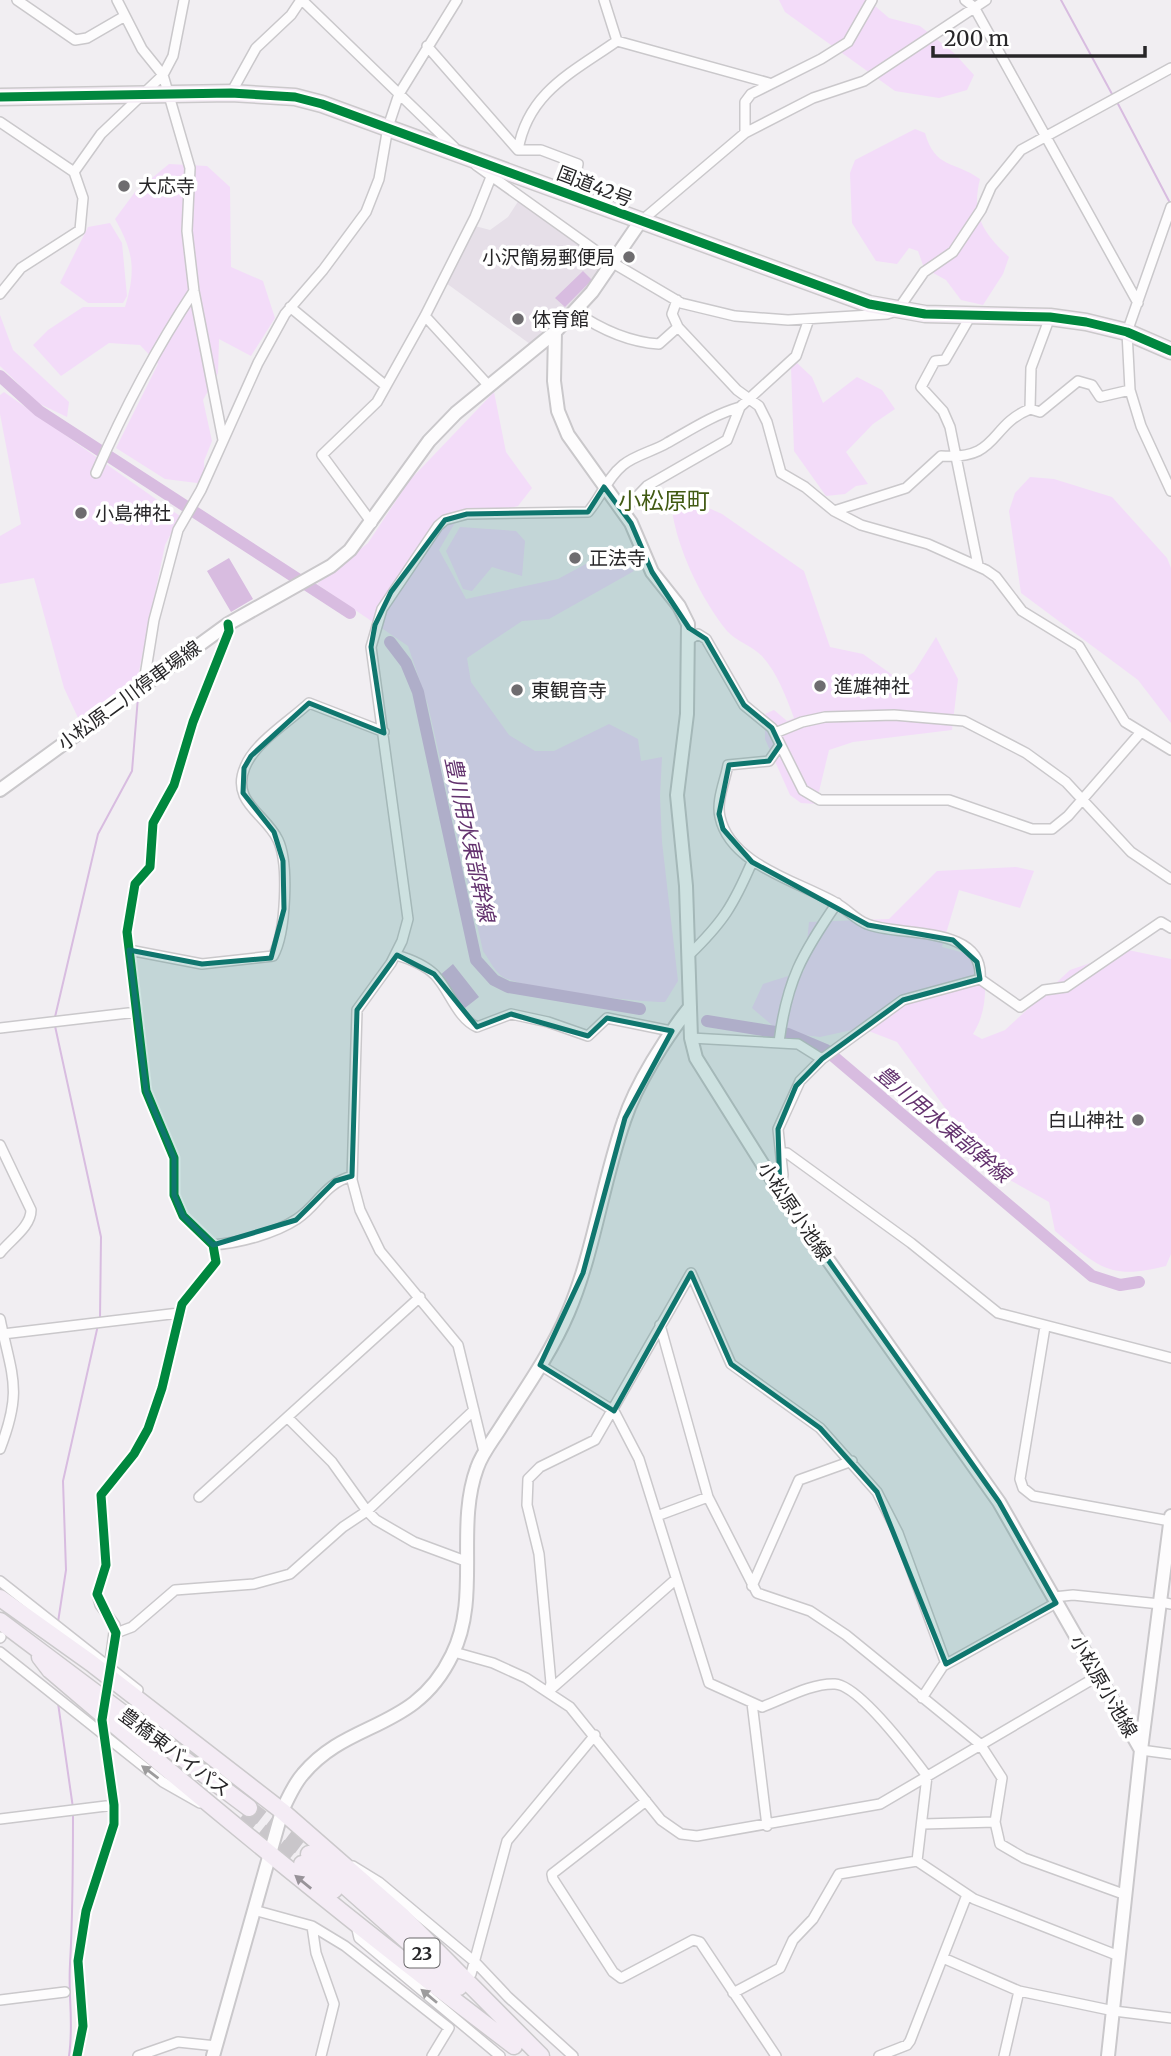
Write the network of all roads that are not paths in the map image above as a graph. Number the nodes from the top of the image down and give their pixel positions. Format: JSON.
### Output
{"nodes":[{"id":1,"x":17,"y":0,"type":"edge"},
{"id":2,"x":117,"y":0,"type":"edge"},
{"id":3,"x":184,"y":0,"type":"edge"},
{"id":4,"x":302,"y":0,"type":"edge"},
{"id":5,"x":457,"y":0,"type":"edge"},
{"id":6,"x":604,"y":0,"type":"edge"},
{"id":7,"x":872,"y":0,"type":"edge"},
{"id":8,"x":965,"y":0,"type":"edge"},
{"id":9,"x":986,"y":0,"type":"edge"},
{"id":10,"x":974,"y":7,"type":"junction"},
{"id":11,"x":125,"y":16,"type":"junction"},
{"id":12,"x":617,"y":41,"type":"junction"},
{"id":13,"x":427,"y":46,"type":"junction"},
{"id":14,"x":1171,"y":68,"type":"edge"},
{"id":15,"x":163,"y":75,"type":"junction"},
{"id":16,"x":769,"y":83,"type":"junction"},
{"id":17,"x":231,"y":93,"type":"junction"},
{"id":18,"x":168,"y":94,"type":"junction"},
{"id":19,"x":399,"y":94,"type":"junction"},
{"id":20,"x":141,"y":95,"type":"junction"},
{"id":21,"x":0,"y":97,"type":"edge"},
{"id":22,"x":0,"y":122,"type":"edge"},
{"id":23,"x":387,"y":127,"type":"junction"},
{"id":24,"x":745,"y":133,"type":"junction"},
{"id":25,"x":1045,"y":136,"type":"junction"},
{"id":26,"x":517,"y":150,"type":"junction"},
{"id":27,"x":468,"y":158,"type":"junction"},
{"id":28,"x":74,"y":172,"type":"junction"},
{"id":29,"x":491,"y":177,"type":"junction"},
{"id":30,"x":572,"y":196,"type":"junction"},
{"id":31,"x":1171,"y":207,"type":"edge"},
{"id":32,"x":640,"y":222,"type":"junction"},
{"id":33,"x":612,"y":263,"type":"junction"},
{"id":34,"x":194,"y":291,"type":"junction"},
{"id":35,"x":0,"y":294,"type":"edge"},
{"id":36,"x":677,"y":300,"type":"junction"},
{"id":37,"x":1138,"y":303,"type":"junction"},
{"id":38,"x":289,"y":307,"type":"junction"},
{"id":39,"x":574,"y":311,"type":"junction"},
{"id":40,"x":897,"y":311,"type":"junction"},
{"id":41,"x":425,"y":316,"type":"junction"},
{"id":42,"x":970,"y":317,"type":"junction"},
{"id":43,"x":1050,"y":317,"type":"junction"},
{"id":44,"x":810,"y":319,"type":"junction"},
{"id":45,"x":678,"y":327,"type":"junction"},
{"id":46,"x":555,"y":332,"type":"junction"},
{"id":47,"x":1127,"y":332,"type":"junction"},
{"id":48,"x":1171,"y":351,"type":"edge"},
{"id":49,"x":386,"y":386,"type":"junction"},
{"id":50,"x":489,"y":386,"type":"junction"},
{"id":51,"x":1130,"y":390,"type":"junction"},
{"id":52,"x":748,"y":398,"type":"junction"},
{"id":53,"x":740,"y":407,"type":"junction"},
{"id":54,"x":1030,"y":409,"type":"junction"},
{"id":55,"x":223,"y":440,"type":"junction"},
{"id":56,"x":956,"y":457,"type":"junction"},
{"id":57,"x":96,"y":473,"type":"dead end"},
{"id":58,"x":604,"y":487,"type":"junction"},
{"id":59,"x":1171,"y":491,"type":"edge"},
{"id":60,"x":623,"y":510,"type":"junction"},
{"id":61,"x":834,"y":511,"type":"junction"},
{"id":62,"x":372,"y":523,"type":"junction"},
{"id":63,"x":978,"y":565,"type":"junction"},
{"id":64,"x":228,"y":624,"type":"junction"},
{"id":65,"x":687,"y":641,"type":"junction"},
{"id":66,"x":144,"y":682,"type":"junction"},
{"id":67,"x":384,"y":732,"type":"junction"},
{"id":68,"x":1141,"y":732,"type":"junction"},
{"id":69,"x":775,"y":733,"type":"junction"},
{"id":70,"x":780,"y":745,"type":"junction"},
{"id":71,"x":1171,"y":750,"type":"edge"},
{"id":72,"x":0,"y":790,"type":"edge"},
{"id":73,"x":1082,"y":800,"type":"junction"},
{"id":74,"x":752,"y":862,"type":"junction"},
{"id":75,"x":1171,"y":879,"type":"edge"},
{"id":76,"x":837,"y":903,"type":"junction"},
{"id":77,"x":1171,"y":928,"type":"edge"},
{"id":78,"x":130,"y":950,"type":"junction"},
{"id":79,"x":396,"y":954,"type":"junction"},
{"id":80,"x":689,"y":955,"type":"junction"},
{"id":81,"x":980,"y":979,"type":"junction"},
{"id":82,"x":690,"y":1007,"type":"junction"},
{"id":83,"x":137,"y":1012,"type":"junction"},
{"id":84,"x":0,"y":1028,"type":"edge"},
{"id":85,"x":671,"y":1031,"type":"junction"},
{"id":86,"x":691,"y":1038,"type":"junction"},
{"id":87,"x":779,"y":1042,"type":"junction"},
{"id":88,"x":822,"y":1059,"type":"junction"},
{"id":89,"x":0,"y":1144,"type":"edge"},
{"id":90,"x":781,"y":1153,"type":"junction"},
{"id":91,"x":352,"y":1176,"type":"junction"},
{"id":92,"x":780,"y":1192,"type":"junction"},
{"id":93,"x":213,"y":1245,"type":"junction"},
{"id":94,"x":0,"y":1253,"type":"edge"},
{"id":95,"x":420,"y":1297,"type":"junction"},
{"id":96,"x":179,"y":1313,"type":"junction"},
{"id":97,"x":0,"y":1319,"type":"edge"},
{"id":98,"x":660,"y":1325,"type":"junction"},
{"id":99,"x":1045,"y":1327,"type":"junction"},
{"id":100,"x":3,"y":1335,"type":"junction"},
{"id":101,"x":1171,"y":1358,"type":"edge"},
{"id":102,"x":540,"y":1365,"type":"junction"},
{"id":103,"x":474,"y":1410,"type":"junction"},
{"id":104,"x":614,"y":1411,"type":"junction"},
{"id":105,"x":288,"y":1418,"type":"junction"},
{"id":106,"x":0,"y":1449,"type":"edge"},
{"id":107,"x":484,"y":1452,"type":"junction"},
{"id":108,"x":852,"y":1461,"type":"junction"},
{"id":109,"x":199,"y":1497,"type":"dead end"},
{"id":110,"x":708,"y":1497,"type":"junction"},
{"id":111,"x":367,"y":1511,"type":"junction"},
{"id":112,"x":657,"y":1516,"type":"junction"},
{"id":113,"x":1171,"y":1519,"type":"edge"},
{"id":114,"x":468,"y":1562,"type":"junction"},
{"id":115,"x":675,"y":1580,"type":"junction"},
{"id":116,"x":0,"y":1581,"type":"edge"},
{"id":117,"x":752,"y":1586,"type":"junction"},
{"id":118,"x":0,"y":1598,"type":"edge"},
{"id":119,"x":1055,"y":1600,"type":"junction"},
{"id":120,"x":1164,"y":1603,"type":"edge"},
{"id":121,"x":0,"y":1623,"type":"edge"},
{"id":122,"x":116,"y":1633,"type":"junction"},
{"id":123,"x":0,"y":1652,"type":"edge"},
{"id":124,"x":454,"y":1652,"type":"junction"},
{"id":125,"x":40,"y":1657,"type":"junction"},
{"id":126,"x":110,"y":1662,"type":"dead end"},
{"id":127,"x":946,"y":1664,"type":"junction"},
{"id":128,"x":1098,"y":1676,"type":"junction"},
{"id":129,"x":549,"y":1691,"type":"junction"},
{"id":130,"x":922,"y":1698,"type":"junction"},
{"id":131,"x":752,"y":1703,"type":"junction"},
{"id":132,"x":102,"y":1720,"type":"dead end"},
{"id":133,"x":102,"y":1735,"type":"junction"},
{"id":134,"x":594,"y":1735,"type":"junction"},
{"id":135,"x":980,"y":1744,"type":"junction"},
{"id":136,"x":203,"y":1750,"type":"junction"},
{"id":137,"x":1141,"y":1751,"type":"junction"},
{"id":138,"x":1171,"y":1754,"type":"edge"},
{"id":139,"x":927,"y":1776,"type":"junction"},
{"id":140,"x":646,"y":1801,"type":"junction"},
{"id":141,"x":114,"y":1805,"type":"junction"},
{"id":142,"x":209,"y":1805,"type":"junction"},
{"id":143,"x":282,"y":1811,"type":"junction"},
{"id":144,"x":0,"y":1819,"type":"edge"},
{"id":145,"x":995,"y":1822,"type":"junction"},
{"id":146,"x":923,"y":1824,"type":"junction"},
{"id":147,"x":767,"y":1826,"type":"junction"},
{"id":148,"x":270,"y":1856,"type":"junction"},
{"id":149,"x":305,"y":1859,"type":"tunnel mouth"},
{"id":150,"x":917,"y":1861,"type":"junction"},
{"id":151,"x":341,"y":1862,"type":"junction"},
{"id":152,"x":967,"y":1895,"type":"junction"},
{"id":153,"x":1126,"y":1895,"type":"junction"},
{"id":154,"x":254,"y":1910,"type":"junction"},
{"id":155,"x":312,"y":1926,"type":"junction"},
{"id":156,"x":356,"y":1926,"type":"junction"},
{"id":157,"x":1119,"y":1956,"type":"junction"},
{"id":158,"x":943,"y":1958,"type":"junction"},
{"id":159,"x":476,"y":1963,"type":"junction"},
{"id":160,"x":471,"y":1974,"type":"dead end"},
{"id":161,"x":1019,"y":1991,"type":"junction"},
{"id":162,"x":65,"y":1992,"type":"dead end"},
{"id":163,"x":733,"y":1993,"type":"junction"},
{"id":164,"x":0,"y":2000,"type":"edge"},
{"id":165,"x":1114,"y":2011,"type":"junction"},
{"id":166,"x":1171,"y":2018,"type":"edge"},
{"id":167,"x":215,"y":2051,"type":"edge"},
{"id":168,"x":524,"y":2053,"type":"edge"},
{"id":169,"x":77,"y":2056,"type":"edge"},
{"id":170,"x":138,"y":2056,"type":"edge"},
{"id":171,"x":321,"y":2056,"type":"edge"},
{"id":172,"x":432,"y":2056,"type":"edge"},
{"id":173,"x":499,"y":2056,"type":"edge"},
{"id":174,"x":541,"y":2056,"type":"edge"},
{"id":175,"x":573,"y":2056,"type":"edge"},
{"id":176,"x":776,"y":2056,"type":"edge"},
{"id":177,"x":879,"y":2056,"type":"edge"},
{"id":178,"x":1004,"y":2056,"type":"edge"},
{"id":179,"x":1108,"y":2056,"type":"edge"}],
"edges":[{"from":1,"to":11,"type":"street"},
{"from":2,"to":11,"type":"street"},
{"from":3,"to":15,"type":"street"},
{"from":4,"to":17,"type":"street"},
{"from":4,"to":19,"type":"street"},
{"from":5,"to":13,"type":"street"},
{"from":6,"to":12,"type":"street"},
{"from":7,"to":16,"type":"street"},
{"from":8,"to":10,"type":"street"},
{"from":9,"to":10,"type":"street"},
{"from":10,"to":24,"type":"street"},
{"from":10,"to":25,"type":"street"},
{"from":11,"to":15,"type":"street"},
{"from":12,"to":16,"type":"street"},
{"from":12,"to":26,"type":"street"},
{"from":13,"to":19,"type":"street"},
{"from":13,"to":26,"type":"street"},
{"from":14,"to":25,"type":"street"},
{"from":15,"to":18,"type":"street"},
{"from":15,"to":20,"type":"street"},
{"from":16,"to":24,"type":"street"},
{"from":17,"to":18,"type":"highway","name":"国道42号"},
{"from":17,"to":23,"type":"highway","name":"国道42号"},
{"from":18,"to":20,"type":"highway","name":"国道42号"},
{"from":18,"to":34,"type":"street"},
{"from":19,"to":23,"type":"street"},
{"from":19,"to":27,"type":"street"},
{"from":20,"to":21,"type":"highway","name":"国道42号"},
{"from":20,"to":28,"type":"street"},
{"from":22,"to":28,"type":"street"},
{"from":23,"to":27,"type":"highway","name":"国道42号"},
{"from":23,"to":38,"type":"street"},
{"from":24,"to":32,"type":"street"},
{"from":25,"to":37,"type":"street"},
{"from":25,"to":40,"type":"street"},
{"from":26,"to":30,"type":"street"},
{"from":27,"to":29,"type":"street"},
{"from":27,"to":30,"type":"highway","name":"国道42号"},
{"from":28,"to":35,"type":"street"},
{"from":29,"to":33,"type":"street"},
{"from":29,"to":41,"type":"street"},
{"from":30,"to":32,"type":"highway","name":"国道42号"},
{"from":31,"to":37,"type":"street"},
{"from":32,"to":33,"type":"main road","name":"小松原二川停車場線"},
{"from":32,"to":40,"type":"highway","name":"国道42号"},
{"from":33,"to":36,"type":"street"},
{"from":33,"to":39,"type":"main road","name":"小松原二川停車場線"},
{"from":34,"to":55,"type":"street"},
{"from":34,"to":57,"type":"street"},
{"from":36,"to":44,"type":"street"},
{"from":36,"to":45,"type":"street"},
{"from":37,"to":47,"type":"street"},
{"from":38,"to":49,"type":"street"},
{"from":38,"to":55,"type":"street"},
{"from":39,"to":45,"type":"street"},
{"from":39,"to":46,"type":"main road","name":"小松原二川停車場線"},
{"from":40,"to":42,"type":"highway","name":"国道42号"},
{"from":40,"to":44,"type":"street"},
{"from":41,"to":49,"type":"street"},
{"from":41,"to":50,"type":"street"},
{"from":42,"to":43,"type":"highway","name":"国道42号"},
{"from":42,"to":56,"type":"street"},
{"from":43,"to":47,"type":"highway","name":"国道42号"},
{"from":43,"to":54,"type":"street"},
{"from":44,"to":52,"type":"street"},
{"from":45,"to":52,"type":"street"},
{"from":46,"to":50,"type":"main road","name":"小松原二川停車場線"},
{"from":46,"to":58,"type":"main road","name":"小松原小池線"},
{"from":47,"to":48,"type":"highway","name":"国道42号"},
{"from":47,"to":51,"type":"street"},
{"from":49,"to":62,"type":"street"},
{"from":50,"to":62,"type":"main road","name":"小松原二川停車場線"},
{"from":51,"to":54,"type":"street"},
{"from":51,"to":59,"type":"street"},
{"from":52,"to":53,"type":"street"},
{"from":52,"to":61,"type":"street"},
{"from":53,"to":58,"type":"street"},
{"from":53,"to":60,"type":"street"},
{"from":54,"to":56,"type":"street"},
{"from":55,"to":66,"type":"street"},
{"from":56,"to":61,"type":"street"},
{"from":56,"to":63,"type":"street"},
{"from":58,"to":60,"type":"main road","name":"小松原小池線"},
{"from":58,"to":67,"type":"street"},
{"from":60,"to":65,"type":"main road","name":"小松原小池線"},
{"from":61,"to":63,"type":"street"},
{"from":62,"to":64,"type":"main road","name":"小松原二川停車場線"},
{"from":63,"to":68,"type":"street"},
{"from":64,"to":66,"type":"main road","name":"小松原二川停車場線"},
{"from":64,"to":78,"type":"street"},
{"from":65,"to":69,"type":"street"},
{"from":65,"to":80,"type":"main road","name":"小松原小池線"},
{"from":66,"to":72,"type":"main road","name":"小松原二川停車場線"},
{"from":67,"to":78,"type":"street"},
{"from":67,"to":79,"type":"street"},
{"from":68,"to":71,"type":"street"},
{"from":68,"to":73,"type":"street"},
{"from":69,"to":70,"type":"street"},
{"from":69,"to":73,"type":"street"},
{"from":70,"to":73,"type":"street"},
{"from":70,"to":74,"type":"street"},
{"from":73,"to":75,"type":"street"},
{"from":74,"to":76,"type":"street"},
{"from":74,"to":80,"type":"street"},
{"from":76,"to":81,"type":"street"},
{"from":76,"to":87,"type":"street"},
{"from":77,"to":81,"type":"street"},
{"from":78,"to":83,"type":"street"},
{"from":79,"to":85,"type":"street"},
{"from":79,"to":91,"type":"street"},
{"from":80,"to":82,"type":"main road","name":"小松原小池線"},
{"from":81,"to":88,"type":"street"},
{"from":82,"to":85,"type":"main road"},
{"from":82,"to":86,"type":"main road","name":"小松原小池線"},
{"from":83,"to":84,"type":"street"},
{"from":83,"to":93,"type":"street"},
{"from":85,"to":102,"type":"main road"},
{"from":86,"to":87,"type":"street"},
{"from":86,"to":92,"type":"main road","name":"小松原小池線"},
{"from":87,"to":88,"type":"street"},
{"from":88,"to":90,"type":"street"},
{"from":89,"to":94,"type":"street"},
{"from":90,"to":92,"type":"street"},
{"from":90,"to":99,"type":"street"},
{"from":91,"to":93,"type":"street"},
{"from":91,"to":95,"type":"street"},
{"from":92,"to":119,"type":"main road","name":"小松原小池線"},
{"from":93,"to":96,"type":"street"},
{"from":95,"to":103,"type":"street"},
{"from":95,"to":105,"type":"street"},
{"from":96,"to":100,"type":"street"},
{"from":96,"to":122,"type":"street"},
{"from":97,"to":100,"type":"street"},
{"from":98,"to":104,"type":"street"},
{"from":98,"to":108,"type":"street"},
{"from":98,"to":110,"type":"street"},
{"from":99,"to":101,"type":"street"},
{"from":99,"to":113,"type":"street"},
{"from":100,"to":106,"type":"street"},
{"from":102,"to":104,"type":"street"},
{"from":102,"to":107,"type":"main road"},
{"from":103,"to":107,"type":"street"},
{"from":103,"to":111,"type":"street"},
{"from":104,"to":112,"type":"street"},
{"from":104,"to":129,"type":"street"},
{"from":105,"to":109,"type":"street"},
{"from":105,"to":111,"type":"street"},
{"from":107,"to":114,"type":"main road"},
{"from":108,"to":117,"type":"street"},
{"from":108,"to":127,"type":"street"},
{"from":110,"to":112,"type":"street"},
{"from":110,"to":117,"type":"street"},
{"from":111,"to":114,"type":"street"},
{"from":111,"to":122,"type":"street"},
{"from":112,"to":115,"type":"street"},
{"from":113,"to":120,"type":"main road"},
{"from":114,"to":124,"type":"main road"},
{"from":115,"to":129,"type":"street"},
{"from":115,"to":131,"type":"street"},
{"from":116,"to":136,"type":"street"},
{"from":117,"to":130,"type":"street"},
{"from":118,"to":136,"type":"highway"},
{"from":119,"to":120,"type":"street"},
{"from":119,"to":127,"type":"street"},
{"from":119,"to":128,"type":"main road","name":"小松原小池線"},
{"from":120,"to":137,"type":"main road"},
{"from":121,"to":125,"type":"highway","name":"豊橋東バイパス"},
{"from":121,"to":125,"type":"highway","name":"豊橋東バイパス"},
{"from":122,"to":126,"type":"street"},
{"from":123,"to":133,"type":"street"},
{"from":124,"to":129,"type":"street"},
{"from":124,"to":143,"type":"main road"},
{"from":125,"to":142,"type":"highway"},
{"from":127,"to":130,"type":"street"},
{"from":128,"to":135,"type":"street"},
{"from":128,"to":137,"type":"main road","name":"小松原小池線"},
{"from":129,"to":134,"type":"street"},
{"from":130,"to":135,"type":"street"},
{"from":131,"to":139,"type":"street"},
{"from":131,"to":147,"type":"street"},
{"from":132,"to":133,"type":"street"},
{"from":133,"to":141,"type":"street"},
{"from":142,"to":133,"type":"street","one_way":true},
{"from":134,"to":140,"type":"street"},
{"from":134,"to":159,"type":"street"},
{"from":135,"to":139,"type":"street"},
{"from":135,"to":145,"type":"street"},
{"from":136,"to":143,"type":"highway"},
{"from":137,"to":138,"type":"street"},
{"from":137,"to":153,"type":"main road","name":"小松原小池線"},
{"from":139,"to":146,"type":"street"},
{"from":139,"to":147,"type":"street"},
{"from":140,"to":147,"type":"street"},
{"from":140,"to":163,"type":"street"},
{"from":141,"to":144,"type":"street"},
{"from":141,"to":169,"type":"street"},
{"from":142,"to":148,"type":"highway"},
{"from":143,"to":148,"type":"main road"},
{"from":143,"to":151,"type":"highway"},
{"from":145,"to":146,"type":"street"},
{"from":145,"to":153,"type":"street"},
{"from":146,"to":150,"type":"street"},
{"from":148,"to":154,"type":"main road"},
{"from":156,"to":148,"type":"highway","one_way":true},
{"from":149,"to":168,"type":"highway","number":"23"},
{"from":150,"to":152,"type":"street"},
{"from":150,"to":163,"type":"street"},
{"from":151,"to":159,"type":"street"},
{"from":151,"to":174,"type":"highway","number":"23"},
{"from":152,"to":157,"type":"street"},
{"from":152,"to":158,"type":"street"},
{"from":153,"to":157,"type":"main road","name":"小松原小池線"},
{"from":154,"to":155,"type":"street"},
{"from":154,"to":167,"type":"main road"},
{"from":155,"to":171,"type":"street"},
{"from":155,"to":172,"type":"street"},
{"from":156,"to":168,"type":"highway","number":"23"},
{"from":173,"to":156,"type":"street","one_way":true},
{"from":157,"to":165,"type":"main road","name":"小松原小池線"},
{"from":158,"to":161,"type":"street"},
{"from":158,"to":177,"type":"street"},
{"from":159,"to":160,"type":"street"},
{"from":159,"to":175,"type":"street"},
{"from":161,"to":165,"type":"street"},
{"from":161,"to":178,"type":"street"},
{"from":162,"to":164,"type":"street"},
{"from":163,"to":176,"type":"street"},
{"from":165,"to":166,"type":"street"},
{"from":165,"to":179,"type":"main road","name":"小松原小池線"},
{"from":167,"to":170,"type":"street"}]}
